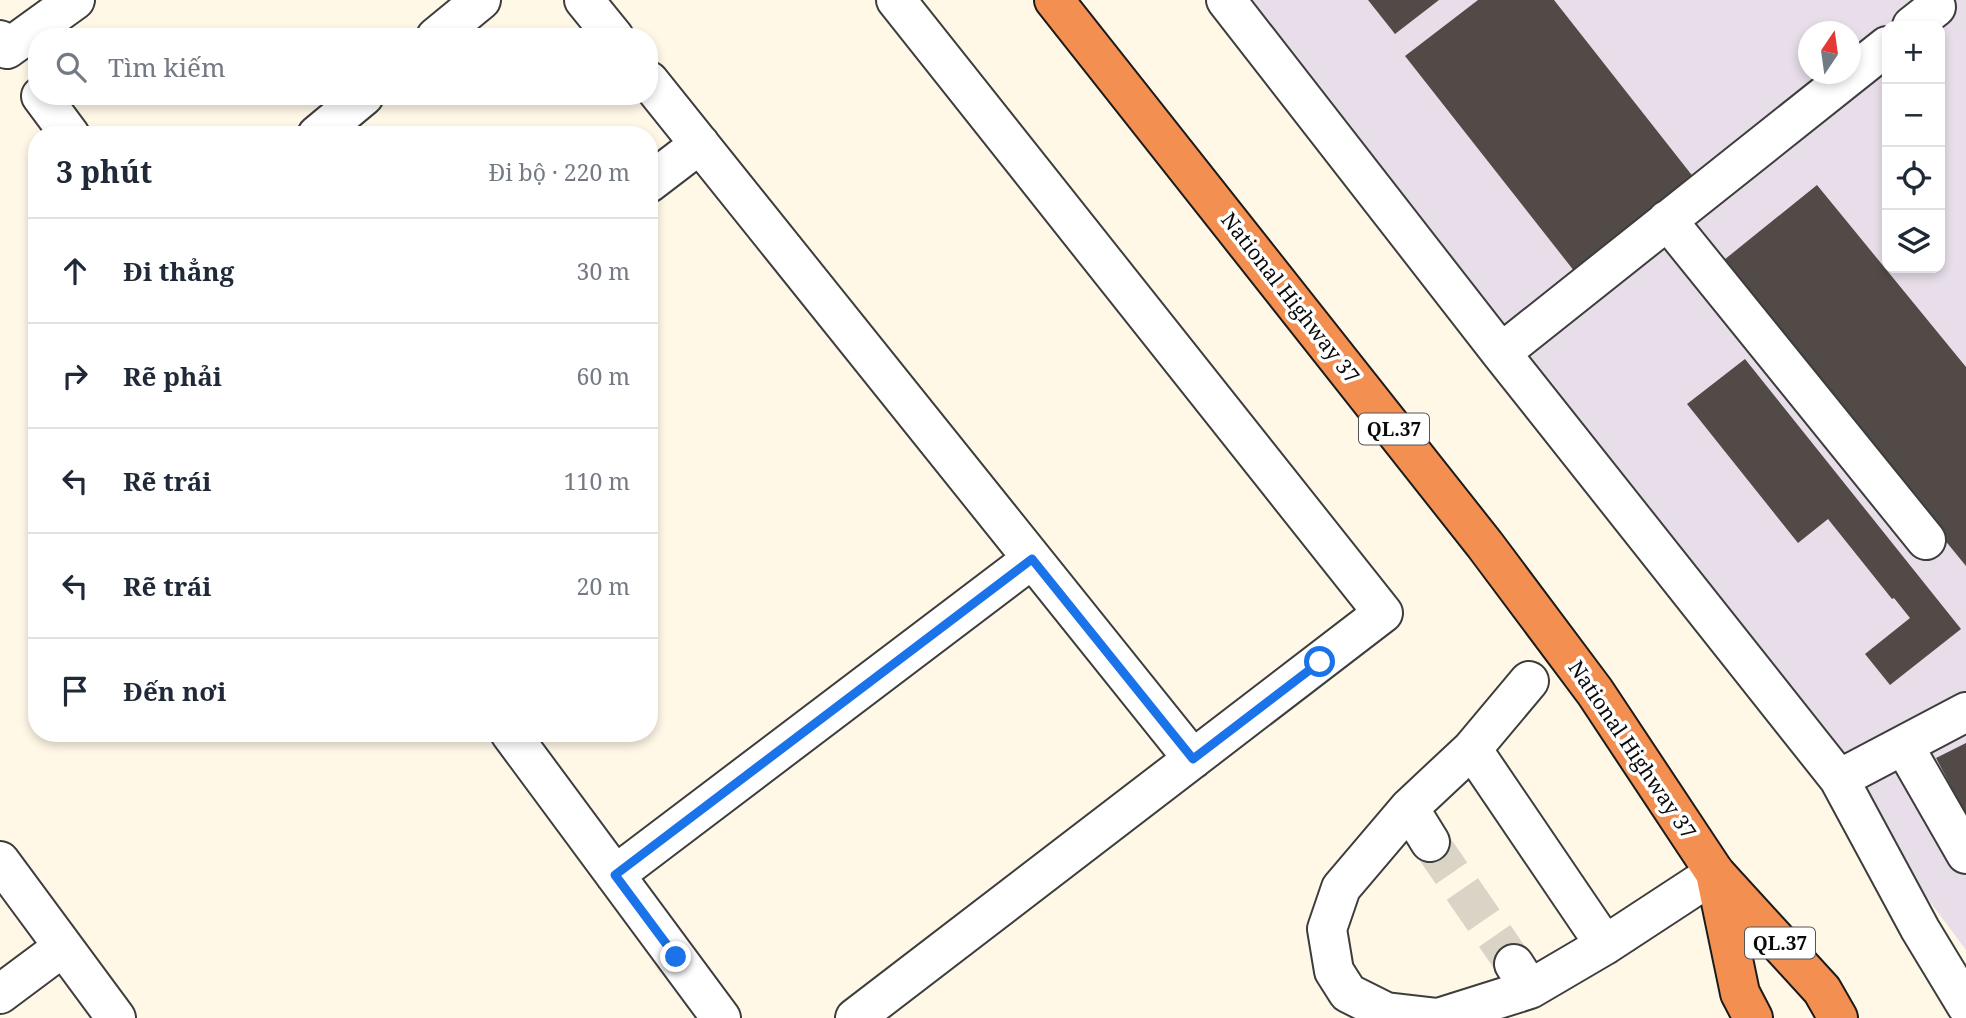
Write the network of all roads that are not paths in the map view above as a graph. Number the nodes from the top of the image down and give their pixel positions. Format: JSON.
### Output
{"nodes":[{"id":1,"x":75,"y":0,"type":"edge"},
{"id":2,"x":481,"y":0,"type":"edge"},
{"id":3,"x":584,"y":0,"type":"edge"},
{"id":4,"x":896,"y":0,"type":"edge"},
{"id":5,"x":1054,"y":0,"type":"edge"},
{"id":6,"x":1226,"y":0,"type":"edge"},
{"id":7,"x":36,"y":28,"type":"edge"},
{"id":8,"x":447,"y":28,"type":"edge"},
{"id":9,"x":607,"y":28,"type":"edge"},
{"id":10,"x":28,"y":34,"type":"edge"},
{"id":11,"x":1882,"y":50,"type":"edge"},
{"id":12,"x":18,"y":65,"type":"edge"},
{"id":13,"x":658,"y":92,"type":"edge"},
{"id":14,"x":48,"y":105,"type":"edge"},
{"id":15,"x":353,"y":105,"type":"edge"},
{"id":16,"x":63,"y":126,"type":"edge"},
{"id":17,"x":328,"y":126,"type":"edge"},
{"id":18,"x":700,"y":144,"type":"junction"},
{"id":19,"x":658,"y":176,"type":"edge"},
{"id":20,"x":1667,"y":220,"type":"junction"},
{"id":21,"x":1501,"y":353,"type":"junction"},
{"id":22,"x":1926,"y":540,"type":"dead end"},
{"id":23,"x":1032,"y":559,"type":"junction"},
{"id":24,"x":1529,"y":681,"type":"dead end"},
{"id":25,"x":1966,"y":712,"type":"edge"},
{"id":26,"x":517,"y":742,"type":"edge"},
{"id":27,"x":1904,"y":746,"type":"junction"},
{"id":28,"x":1472,"y":749,"type":"junction"},
{"id":29,"x":1193,"y":759,"type":"junction"},
{"id":30,"x":1839,"y":779,"type":"junction"},
{"id":31,"x":1409,"y":808,"type":"junction"},
{"id":32,"x":1430,"y":842,"type":"tunnel mouth"},
{"id":33,"x":1966,"y":854,"type":"edge"},
{"id":34,"x":0,"y":861,"type":"edge"},
{"id":35,"x":1715,"y":873,"type":"junction"},
{"id":36,"x":615,"y":875,"type":"junction"},
{"id":37,"x":1605,"y":945,"type":"junction"},
{"id":38,"x":63,"y":947,"type":"junction"},
{"id":39,"x":0,"y":994,"type":"edge"},
{"id":40,"x":1966,"y":1005,"type":"edge"},
{"id":41,"x":116,"y":1018,"type":"edge"},
{"id":42,"x":721,"y":1018,"type":"edge"},
{"id":43,"x":855,"y":1018,"type":"edge"},
{"id":44,"x":1754,"y":1018,"type":"edge"},
{"id":45,"x":1838,"y":1018,"type":"edge"}],
"edges":[{"from":1,"to":7,"type":"street"},
{"from":2,"to":8,"type":"street"},
{"from":3,"to":9,"type":"street"},
{"from":4,"to":29,"type":"street"},
{"from":5,"to":35,"type":"highway","name":"National Highway 37","number":"QL.37"},
{"from":6,"to":21,"type":"street"},
{"from":10,"to":12,"type":"street"},
{"from":11,"to":20,"type":"street"},
{"from":13,"to":18,"type":"street"},
{"from":14,"to":16,"type":"street"},
{"from":15,"to":17,"type":"street"},
{"from":18,"to":19,"type":"street"},
{"from":18,"to":23,"type":"street"},
{"from":20,"to":21,"type":"street"},
{"from":20,"to":22,"type":"street"},
{"from":21,"to":30,"type":"street"},
{"from":23,"to":29,"type":"street"},
{"from":23,"to":36,"type":"street"},
{"from":24,"to":28,"type":"street"},
{"from":25,"to":27,"type":"street"},
{"from":26,"to":36,"type":"street"},
{"from":27,"to":30,"type":"street"},
{"from":27,"to":33,"type":"street"},
{"from":28,"to":31,"type":"street"},
{"from":28,"to":37,"type":"street"},
{"from":29,"to":43,"type":"street"},
{"from":30,"to":40,"type":"street"},
{"from":31,"to":32,"type":"street"},
{"from":31,"to":37,"type":"street"},
{"from":34,"to":38,"type":"street"},
{"from":35,"to":37,"type":"street"},
{"from":35,"to":44,"type":"highway","name":"National Highway 37","number":"QL.37"},
{"from":35,"to":45,"type":"highway","name":"National Highway 37","number":"QL.37"},
{"from":36,"to":42,"type":"street"},
{"from":38,"to":39,"type":"street"},
{"from":38,"to":41,"type":"street"}]}
